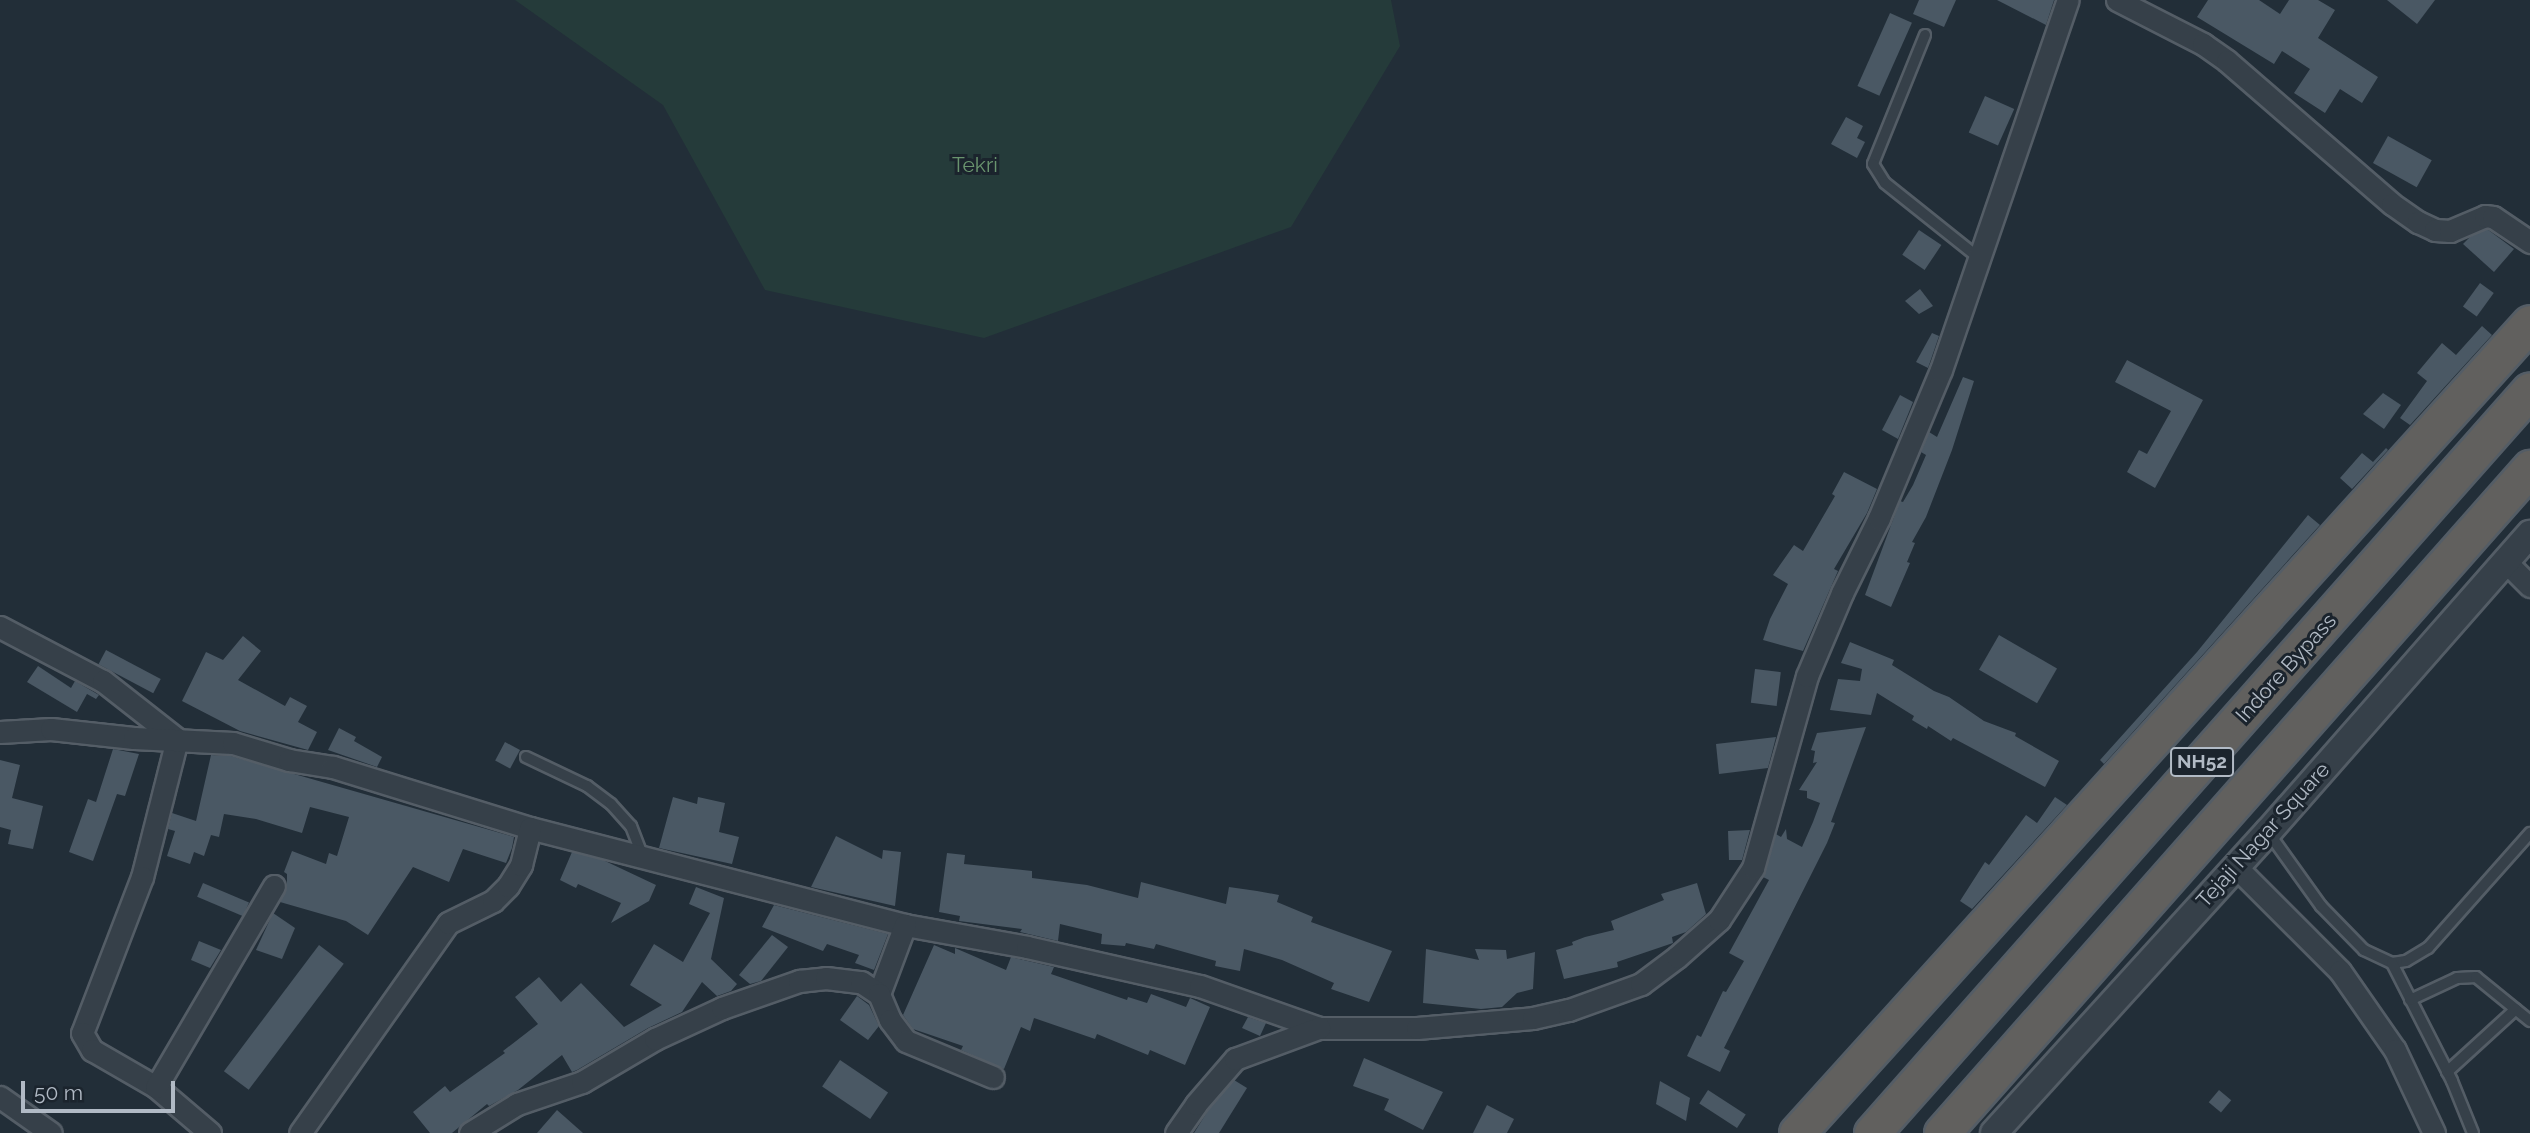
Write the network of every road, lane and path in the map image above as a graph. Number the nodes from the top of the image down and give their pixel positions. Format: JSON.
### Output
{"nodes":[{"id":1,"x":2068,"y":0,"type":"edge"},
{"id":2,"x":2117,"y":0,"type":"edge"},
{"id":3,"x":1925,"y":35,"type":"dead end"},
{"id":4,"x":2530,"y":242,"type":"edge"},
{"id":5,"x":1979,"y":258,"type":"junction"},
{"id":6,"x":2530,"y":323,"type":"edge"},
{"id":7,"x":2530,"y":390,"type":"edge"},
{"id":8,"x":2530,"y":468,"type":"edge"},
{"id":9,"x":2530,"y":534,"type":"edge"},
{"id":10,"x":2506,"y":562,"type":"junction"},
{"id":11,"x":2530,"y":586,"type":"edge"},
{"id":12,"x":0,"y":627,"type":"edge"},
{"id":13,"x":0,"y":732,"type":"edge"},
{"id":14,"x":177,"y":739,"type":"junction"},
{"id":15,"x":526,"y":757,"type":"dead end"},
{"id":16,"x":530,"y":828,"type":"junction"},
{"id":17,"x":2268,"y":832,"type":"junction"},
{"id":18,"x":2530,"y":833,"type":"edge"},
{"id":19,"x":643,"y":858,"type":"junction"},
{"id":20,"x":2235,"y":866,"type":"junction"},
{"id":21,"x":274,"y":886,"type":"dead end"},
{"id":22,"x":905,"y":925,"type":"junction"},
{"id":23,"x":2392,"y":963,"type":"junction"},
{"id":24,"x":879,"y":994,"type":"junction"},
{"id":25,"x":2410,"y":1000,"type":"junction"},
{"id":26,"x":2516,"y":1009,"type":"junction"},
{"id":27,"x":2530,"y":1021,"type":"edge"},
{"id":28,"x":1319,"y":1028,"type":"junction"},
{"id":29,"x":2447,"y":1072,"type":"junction"},
{"id":30,"x":993,"y":1077,"type":"dead end"},
{"id":31,"x":156,"y":1087,"type":"junction"},
{"id":32,"x":0,"y":1097,"type":"edge"},
{"id":33,"x":51,"y":1133,"type":"edge"},
{"id":34,"x":209,"y":1133,"type":"edge"},
{"id":35,"x":300,"y":1133,"type":"edge"},
{"id":36,"x":470,"y":1133,"type":"edge"},
{"id":37,"x":1176,"y":1133,"type":"edge"},
{"id":38,"x":1797,"y":1133,"type":"edge"},
{"id":39,"x":1872,"y":1133,"type":"edge"},
{"id":40,"x":1942,"y":1133,"type":"edge"},
{"id":41,"x":1994,"y":1133,"type":"edge"},
{"id":42,"x":2434,"y":1133,"type":"edge"},
{"id":43,"x":2473,"y":1133,"type":"edge"}],
"edges":[{"from":1,"to":5,"type":"street"},
{"from":2,"to":4,"type":"street"},
{"from":3,"to":5,"type":"lane"},
{"from":5,"to":28,"type":"street"},
{"from":6,"to":38,"type":"highway"},
{"from":7,"to":39,"type":"highway","name":"Indore Bypass","number":"NH52"},
{"from":8,"to":40,"type":"highway","number":"NH52"},
{"from":9,"to":10,"type":"street","name":"Tejaji Nagar Square"},
{"from":10,"to":11,"type":"street"},
{"from":10,"to":17,"type":"street","name":"Tejaji Nagar Square"},
{"from":12,"to":14,"type":"street"},
{"from":13,"to":14,"type":"street"},
{"from":14,"to":16,"type":"street"},
{"from":14,"to":31,"type":"street"},
{"from":15,"to":19,"type":"lane"},
{"from":16,"to":19,"type":"street"},
{"from":16,"to":35,"type":"street"},
{"from":17,"to":20,"type":"street","name":"Tejaji Nagar Square"},
{"from":17,"to":23,"type":"lane"},
{"from":18,"to":23,"type":"lane"},
{"from":19,"to":22,"type":"street"},
{"from":20,"to":41,"type":"street","name":"Tejaji Nagar Square"},
{"from":20,"to":42,"type":"street"},
{"from":21,"to":31,"type":"street"},
{"from":22,"to":24,"type":"street"},
{"from":22,"to":28,"type":"street"},
{"from":23,"to":25,"type":"lane"},
{"from":24,"to":30,"type":"street"},
{"from":24,"to":36,"type":"street"},
{"from":25,"to":26,"type":"lane"},
{"from":25,"to":29,"type":"lane"},
{"from":26,"to":27,"type":"lane"},
{"from":26,"to":29,"type":"lane"},
{"from":28,"to":37,"type":"street"},
{"from":29,"to":43,"type":"lane"},
{"from":31,"to":34,"type":"street"},
{"from":32,"to":33,"type":"street"}]}
